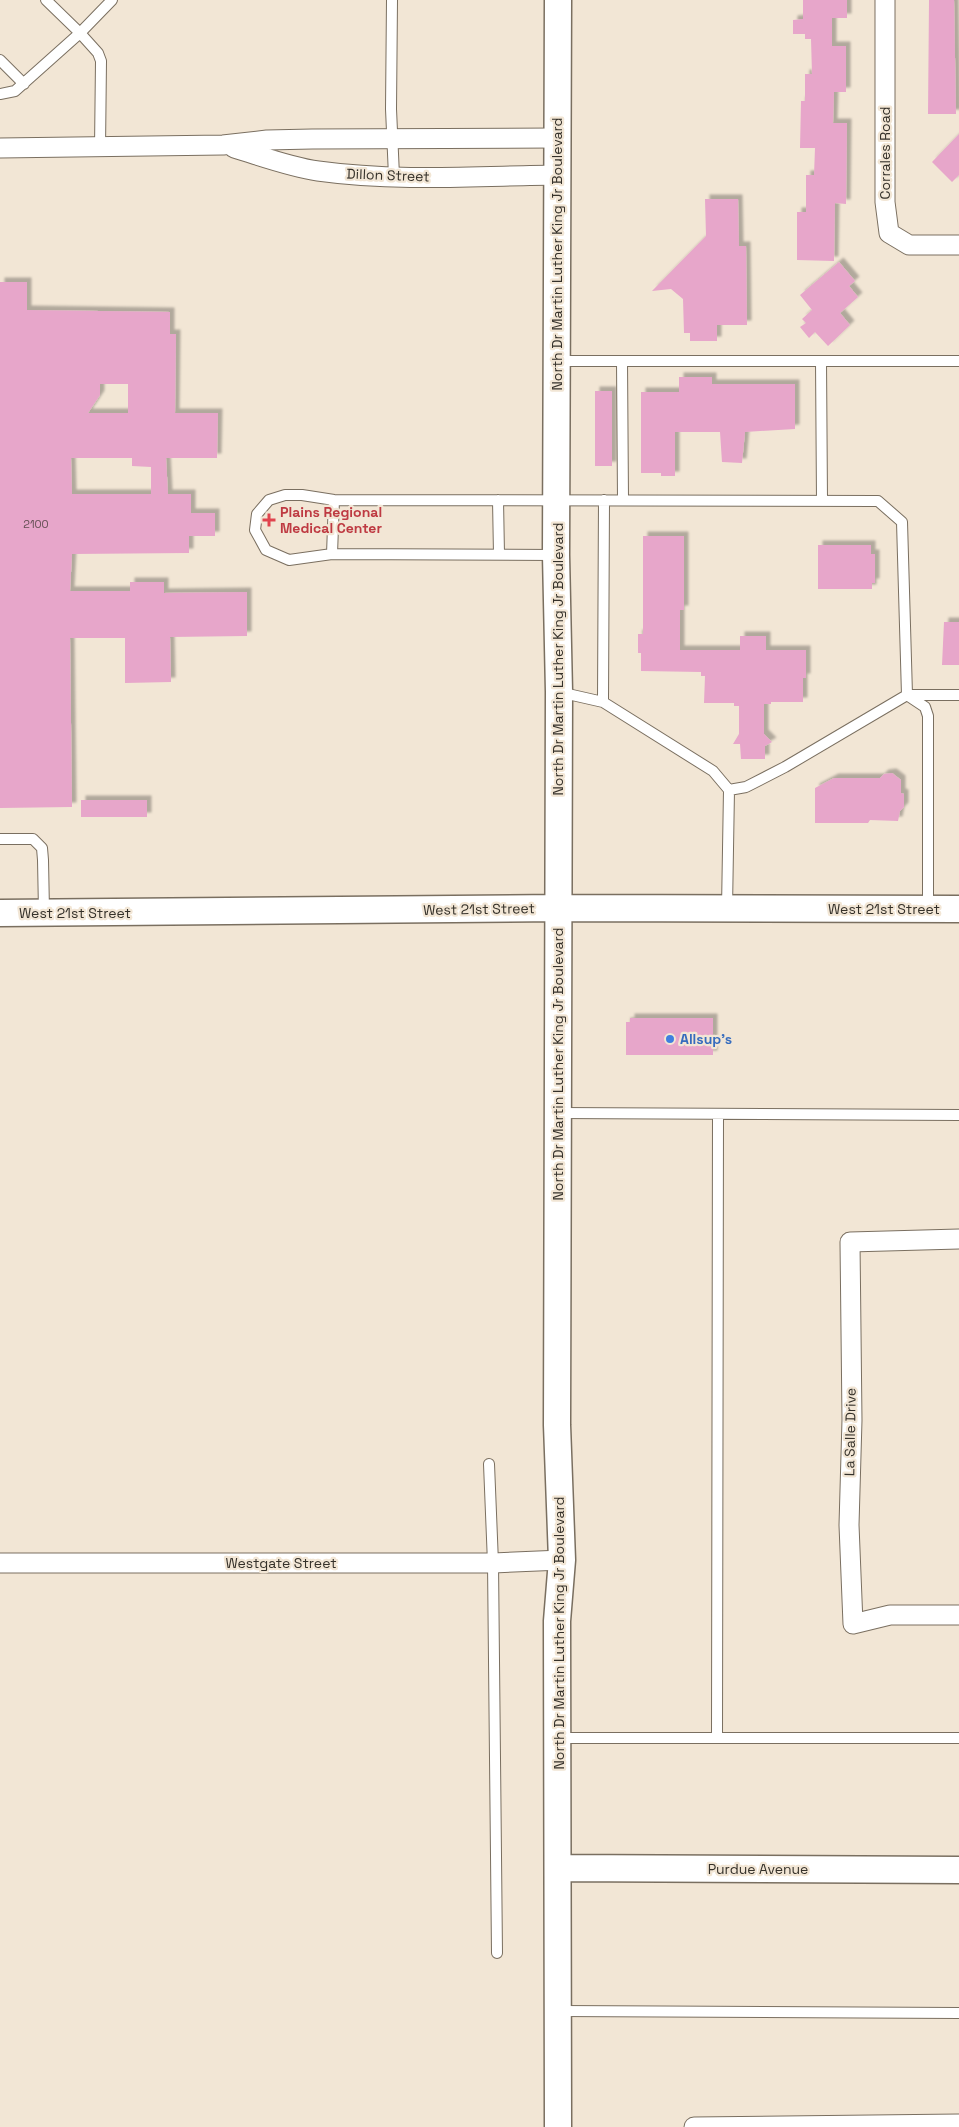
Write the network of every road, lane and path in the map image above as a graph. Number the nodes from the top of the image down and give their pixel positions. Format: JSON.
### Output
{"nodes":[{"id":1,"x":46,"y":0,"type":"edge"},
{"id":2,"x":112,"y":0,"type":"edge"},
{"id":3,"x":392,"y":0,"type":"edge"},
{"id":4,"x":558,"y":0,"type":"edge"},
{"id":5,"x":885,"y":0,"type":"edge"},
{"id":6,"x":80,"y":33,"type":"junction"},
{"id":7,"x":0,"y":60,"type":"edge"},
{"id":8,"x":24,"y":84,"type":"junction"},
{"id":9,"x":0,"y":94,"type":"edge"},
{"id":10,"x":557,"y":138,"type":"junction"},
{"id":11,"x":392,"y":139,"type":"junction"},
{"id":12,"x":223,"y":145,"type":"junction"},
{"id":13,"x":0,"y":148,"type":"edge"},
{"id":14,"x":100,"y":148,"type":"junction"},
{"id":15,"x":557,"y":175,"type":"junction"},
{"id":16,"x":394,"y":176,"type":"junction"},
{"id":17,"x":959,"y":245,"type":"edge"},
{"id":18,"x":557,"y":361,"type":"junction"},
{"id":19,"x":622,"y":361,"type":"junction"},
{"id":20,"x":821,"y":361,"type":"junction"},
{"id":21,"x":959,"y":361,"type":"edge"},
{"id":22,"x":334,"y":500,"type":"junction"},
{"id":23,"x":498,"y":500,"type":"junction"},
{"id":24,"x":557,"y":500,"type":"junction"},
{"id":25,"x":604,"y":500,"type":"junction"},
{"id":26,"x":623,"y":500,"type":"junction"},
{"id":27,"x":822,"y":501,"type":"junction"},
{"id":28,"x":332,"y":554,"type":"junction"},
{"id":29,"x":499,"y":554,"type":"junction"},
{"id":30,"x":556,"y":555,"type":"junction"},
{"id":31,"x":559,"y":692,"type":"junction"},
{"id":32,"x":907,"y":695,"type":"junction"},
{"id":33,"x":959,"y":695,"type":"edge"},
{"id":34,"x":603,"y":702,"type":"junction"},
{"id":35,"x":729,"y":790,"type":"junction"},
{"id":36,"x":0,"y":839,"type":"edge"},
{"id":37,"x":558,"y":908,"type":"junction"},
{"id":38,"x":727,"y":909,"type":"junction"},
{"id":39,"x":928,"y":909,"type":"junction"},
{"id":40,"x":959,"y":910,"type":"edge"},
{"id":41,"x":0,"y":913,"type":"edge"},
{"id":42,"x":44,"y":913,"type":"junction"},
{"id":43,"x":557,"y":1113,"type":"junction"},
{"id":44,"x":718,"y":1114,"type":"junction"},
{"id":45,"x":959,"y":1114,"type":"edge"},
{"id":46,"x":959,"y":1239,"type":"edge"},
{"id":47,"x":489,"y":1464,"type":"dead end"},
{"id":48,"x":562,"y":1560,"type":"junction"},
{"id":49,"x":0,"y":1563,"type":"edge"},
{"id":50,"x":493,"y":1563,"type":"junction"},
{"id":51,"x":959,"y":1616,"type":"edge"},
{"id":52,"x":558,"y":1738,"type":"junction"},
{"id":53,"x":717,"y":1738,"type":"junction"},
{"id":54,"x":959,"y":1738,"type":"edge"},
{"id":55,"x":558,"y":1868,"type":"junction"},
{"id":56,"x":959,"y":1870,"type":"edge"},
{"id":57,"x":496,"y":1953,"type":"dead end"},
{"id":58,"x":558,"y":2011,"type":"junction"},
{"id":59,"x":959,"y":2013,"type":"edge"},
{"id":60,"x":959,"y":2124,"type":"edge"},
{"id":61,"x":876,"y":2126,"type":"edge"},
{"id":62,"x":558,"y":2127,"type":"edge"},
{"id":63,"x":694,"y":2127,"type":"edge"}],
"edges":[{"from":1,"to":6,"type":"lane"},
{"from":2,"to":6,"type":"lane"},
{"from":3,"to":11,"type":"lane"},
{"from":4,"to":10,"type":"street","name":"North Dr Martin Luther King Jr Boulevard"},
{"from":5,"to":17,"type":"street","name":"Corrales Road"},
{"from":6,"to":8,"type":"lane"},
{"from":6,"to":14,"type":"lane"},
{"from":7,"to":8,"type":"lane"},
{"from":8,"to":9,"type":"lane"},
{"from":10,"to":11,"type":"street","name":"Dillon Street"},
{"from":10,"to":15,"type":"street","name":"North Dr Martin Luther King Jr Boulevard"},
{"from":11,"to":12,"type":"street","name":"Dillon Street"},
{"from":11,"to":16,"type":"lane"},
{"from":12,"to":14,"type":"street","name":"Dillon Street"},
{"from":12,"to":16,"type":"street","name":"Dillon Street"},
{"from":13,"to":14,"type":"street","name":"Dillon Street"},
{"from":15,"to":16,"type":"street","name":"Dillon Street"},
{"from":15,"to":18,"type":"street","name":"North Dr Martin Luther King Jr Boulevard"},
{"from":18,"to":19,"type":"lane"},
{"from":18,"to":24,"type":"street","name":"North Dr Martin Luther King Jr Boulevard"},
{"from":19,"to":20,"type":"lane"},
{"from":19,"to":26,"type":"lane"},
{"from":20,"to":21,"type":"lane"},
{"from":20,"to":27,"type":"lane"},
{"from":22,"to":23,"type":"lane"},
{"from":22,"to":28,"type":"lane"},
{"from":22,"to":28,"type":"lane"},
{"from":23,"to":24,"type":"lane"},
{"from":23,"to":29,"type":"lane"},
{"from":24,"to":25,"type":"lane"},
{"from":24,"to":30,"type":"street","name":"North Dr Martin Luther King Jr Boulevard"},
{"from":25,"to":26,"type":"lane"},
{"from":25,"to":34,"type":"lane"},
{"from":26,"to":27,"type":"lane"},
{"from":27,"to":32,"type":"lane"},
{"from":28,"to":29,"type":"lane"},
{"from":29,"to":30,"type":"lane"},
{"from":30,"to":31,"type":"street","name":"North Dr Martin Luther King Jr Boulevard"},
{"from":31,"to":34,"type":"lane"},
{"from":31,"to":37,"type":"street","name":"North Dr Martin Luther King Jr Boulevard"},
{"from":32,"to":33,"type":"lane"},
{"from":32,"to":35,"type":"lane"},
{"from":32,"to":39,"type":"lane"},
{"from":34,"to":35,"type":"lane"},
{"from":35,"to":38,"type":"lane"},
{"from":36,"to":42,"type":"lane"},
{"from":37,"to":38,"type":"street","name":"West 21st Street"},
{"from":37,"to":42,"type":"street","name":"West 21st Street"},
{"from":37,"to":43,"type":"street","name":"North Dr Martin Luther King Jr Boulevard"},
{"from":38,"to":39,"type":"street","name":"West 21st Street"},
{"from":39,"to":40,"type":"street","name":"West 21st Street"},
{"from":41,"to":42,"type":"street","name":"West 21st Street"},
{"from":43,"to":44,"type":"lane"},
{"from":43,"to":48,"type":"street","name":"North Dr Martin Luther King Jr Boulevard"},
{"from":44,"to":45,"type":"lane"},
{"from":44,"to":53,"type":"lane"},
{"from":46,"to":51,"type":"street","name":"La Salle Drive"},
{"from":47,"to":50,"type":"lane"},
{"from":48,"to":50,"type":"street","name":"Westgate Street"},
{"from":48,"to":52,"type":"street","name":"North Dr Martin Luther King Jr Boulevard"},
{"from":49,"to":50,"type":"street","name":"Westgate Street"},
{"from":50,"to":57,"type":"lane"},
{"from":52,"to":53,"type":"lane"},
{"from":52,"to":55,"type":"street","name":"North Dr Martin Luther King Jr Boulevard"},
{"from":53,"to":54,"type":"lane"},
{"from":55,"to":56,"type":"street","name":"Purdue Avenue"},
{"from":55,"to":58,"type":"street","name":"North Dr Martin Luther King Jr Boulevard"},
{"from":58,"to":59,"type":"lane"},
{"from":58,"to":62,"type":"street","name":"North Dr Martin Luther King Jr Boulevard"},
{"from":60,"to":61,"type":"street"},
{"from":61,"to":63,"type":"street"}]}
